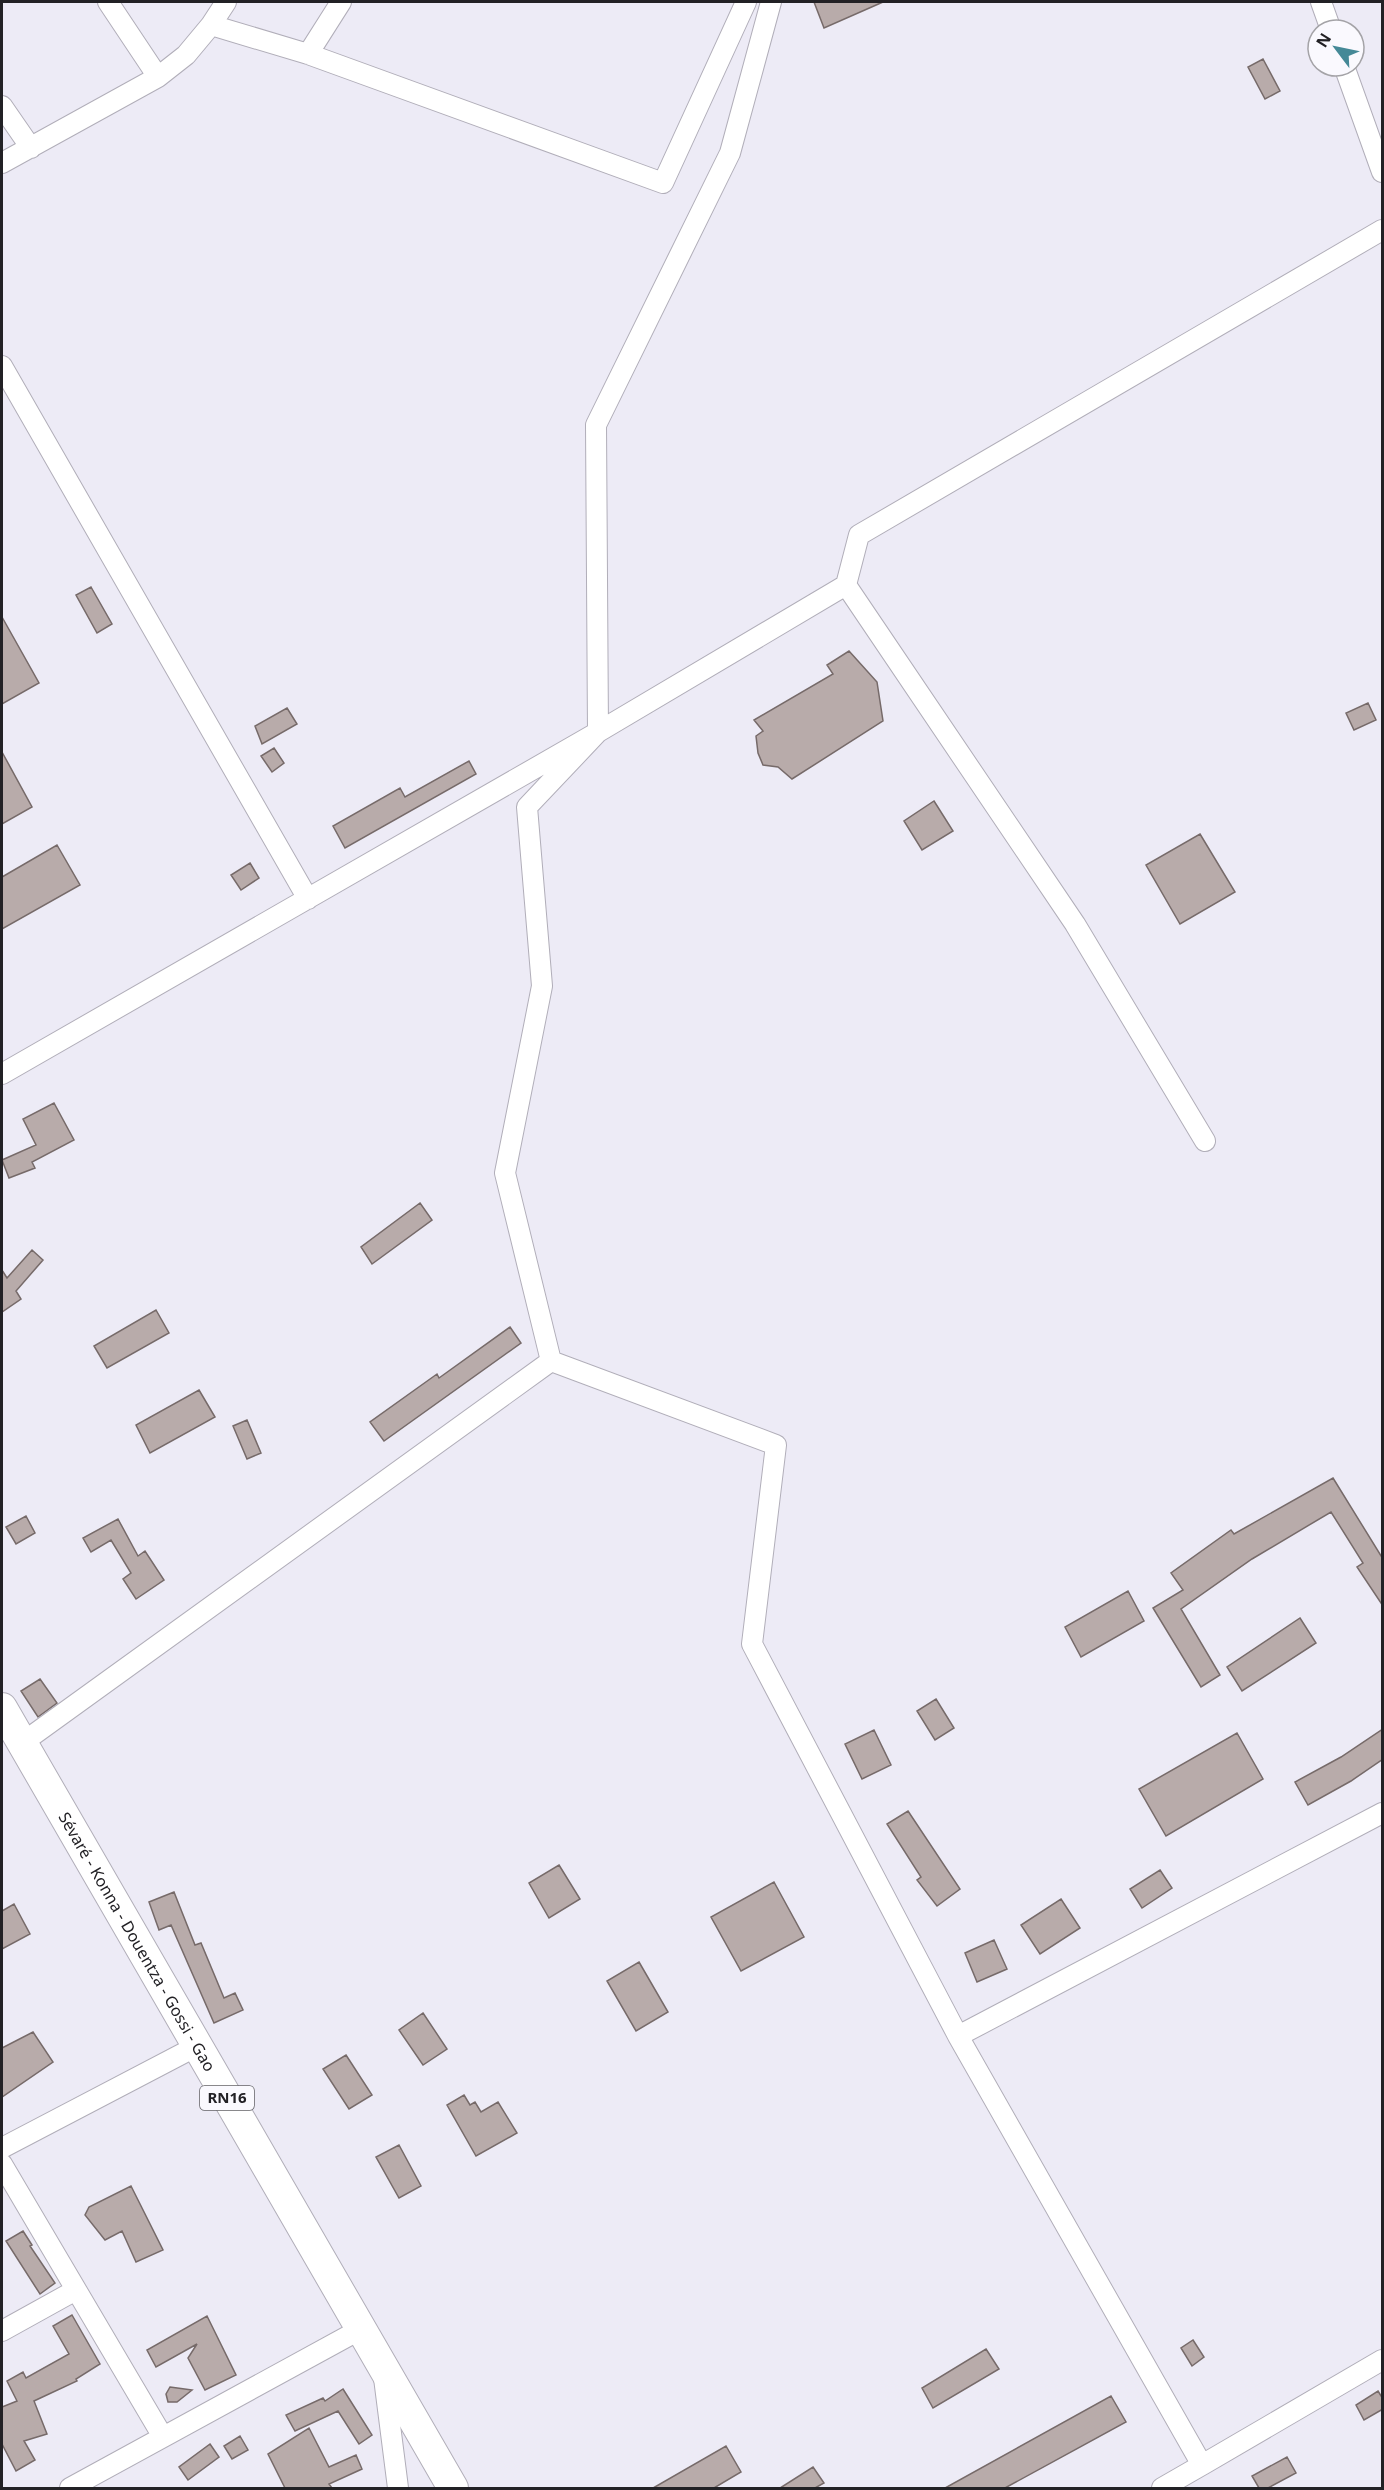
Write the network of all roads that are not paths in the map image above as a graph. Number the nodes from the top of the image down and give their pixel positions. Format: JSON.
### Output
{"nodes":[{"id":1,"x":108,"y":2,"type":"edge"},
{"id":2,"x":226,"y":2,"type":"edge"},
{"id":3,"x":341,"y":2,"type":"edge"},
{"id":4,"x":746,"y":2,"type":"edge"},
{"id":5,"x":771,"y":2,"type":"edge"},
{"id":6,"x":1321,"y":2,"type":"edge"},
{"id":7,"x":1327,"y":18,"type":"edge"},
{"id":8,"x":212,"y":25,"type":"junction"},
{"id":9,"x":308,"y":54,"type":"junction"},
{"id":10,"x":158,"y":77,"type":"junction"},
{"id":11,"x":1348,"y":78,"type":"edge"},
{"id":12,"x":2,"y":106,"type":"edge"},
{"id":13,"x":31,"y":148,"type":"junction"},
{"id":14,"x":2,"y":164,"type":"edge"},
{"id":15,"x":1383,"y":172,"type":"edge"},
{"id":16,"x":1383,"y":230,"type":"edge"},
{"id":17,"x":2,"y":366,"type":"edge"},
{"id":18,"x":846,"y":585,"type":"junction"},
{"id":19,"x":598,"y":732,"type":"junction"},
{"id":20,"x":308,"y":898,"type":"junction"},
{"id":21,"x":2,"y":1074,"type":"edge"},
{"id":22,"x":1205,"y":1141,"type":"dead end"},
{"id":23,"x":551,"y":1361,"type":"junction"},
{"id":24,"x":2,"y":1708,"type":"edge"},
{"id":25,"x":22,"y":1743,"type":"junction"},
{"id":26,"x":1383,"y":1813,"type":"edge"},
{"id":27,"x":958,"y":2036,"type":"junction"},
{"id":28,"x":197,"y":2046,"type":"junction"},
{"id":29,"x":2,"y":2148,"type":"edge"},
{"id":30,"x":2,"y":2164,"type":"edge"},
{"id":31,"x":76,"y":2290,"type":"junction"},
{"id":32,"x":361,"y":2329,"type":"junction"},
{"id":33,"x":2,"y":2331,"type":"edge"},
{"id":34,"x":1383,"y":2360,"type":"edge"},
{"id":35,"x":383,"y":2367,"type":"junction"},
{"id":36,"x":163,"y":2437,"type":"junction"},
{"id":37,"x":1202,"y":2465,"type":"junction"},
{"id":38,"x":91,"y":2484,"type":"edge"},
{"id":39,"x":70,"y":2488,"type":"edge"},
{"id":40,"x":398,"y":2488,"type":"edge"},
{"id":41,"x":453,"y":2488,"type":"edge"},
{"id":42,"x":1162,"y":2488,"type":"edge"}],
"edges":[{"from":1,"to":10,"type":"street"},
{"from":2,"to":8,"type":"street"},
{"from":3,"to":9,"type":"street"},
{"from":4,"to":9,"type":"street"},
{"from":5,"to":19,"type":"street"},
{"from":6,"to":7,"type":"street"},
{"from":8,"to":9,"type":"street"},
{"from":8,"to":10,"type":"street"},
{"from":10,"to":13,"type":"street"},
{"from":11,"to":15,"type":"street"},
{"from":12,"to":13,"type":"street"},
{"from":13,"to":14,"type":"street"},
{"from":16,"to":18,"type":"street"},
{"from":17,"to":20,"type":"street"},
{"from":18,"to":19,"type":"street"},
{"from":18,"to":22,"type":"street"},
{"from":19,"to":20,"type":"street"},
{"from":19,"to":23,"type":"street"},
{"from":20,"to":21,"type":"street"},
{"from":23,"to":25,"type":"street"},
{"from":23,"to":27,"type":"street"},
{"from":24,"to":25,"type":"main road","name":"Sévaré - Konna - Douentza - Gossi - Gao","number":"RN16"},
{"from":25,"to":28,"type":"main road","name":"Sévaré - Konna - Douentza - Gossi - Gao","number":"RN16"},
{"from":26,"to":27,"type":"street"},
{"from":27,"to":37,"type":"street"},
{"from":28,"to":29,"type":"street"},
{"from":28,"to":32,"type":"main road","name":"Sévaré - Konna - Douentza - Gossi - Gao","number":"RN16"},
{"from":30,"to":31,"type":"street"},
{"from":31,"to":33,"type":"street"},
{"from":31,"to":36,"type":"street"},
{"from":32,"to":35,"type":"main road","name":"Sévaré - Konna - Douentza - Gossi - Gao","number":"RN16"},
{"from":32,"to":36,"type":"street"},
{"from":34,"to":37,"type":"street"},
{"from":35,"to":40,"type":"street"},
{"from":35,"to":41,"type":"main road","name":"Sévaré - Konna - Douentza - Gossi - Gao","number":"RN16"},
{"from":36,"to":38,"type":"street"},
{"from":37,"to":42,"type":"street"},
{"from":38,"to":39,"type":"street"}]}
